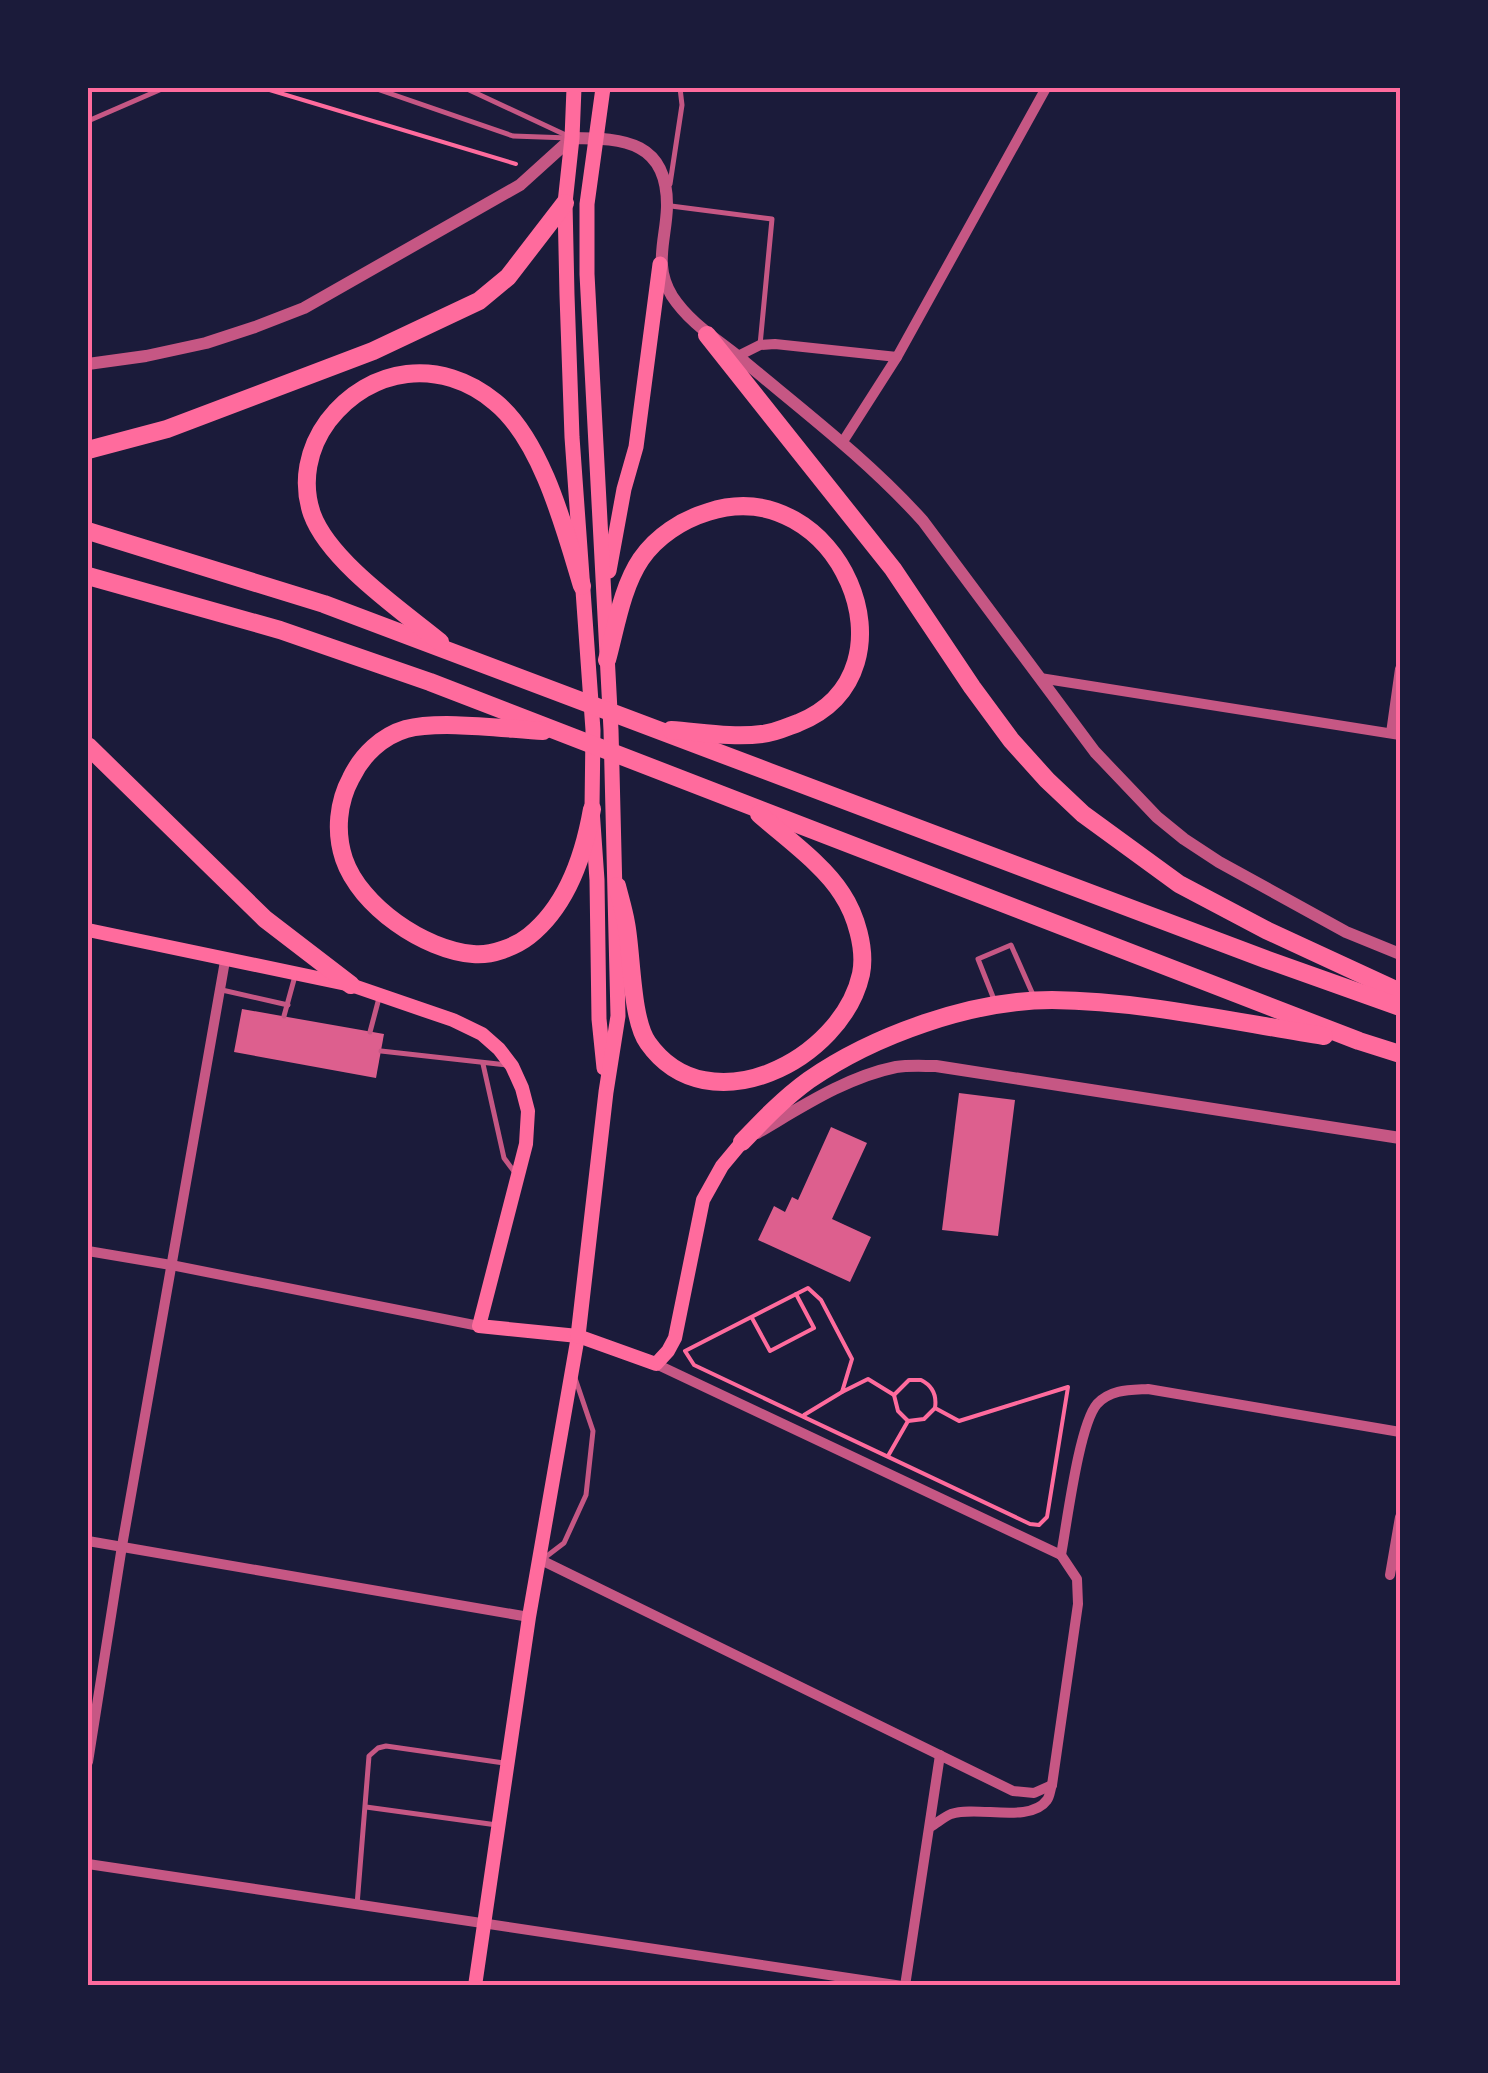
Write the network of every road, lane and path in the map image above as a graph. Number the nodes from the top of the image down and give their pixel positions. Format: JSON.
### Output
{"nodes":[{"id":1,"x":164,"y":88,"type":"edge"},
{"id":2,"x":263,"y":88,"type":"edge"},
{"id":3,"x":374,"y":88,"type":"edge"},
{"id":4,"x":466,"y":88,"type":"edge"},
{"id":5,"x":574,"y":88,"type":"edge"},
{"id":6,"x":603,"y":88,"type":"edge"},
{"id":7,"x":680,"y":88,"type":"edge"},
{"id":8,"x":1046,"y":88,"type":"edge"},
{"id":9,"x":88,"y":120,"type":"edge"},
{"id":10,"x":572,"y":138,"type":"junction"},
{"id":11,"x":596,"y":138,"type":"junction"},
{"id":12,"x":524,"y":166,"type":"dead end"},
{"id":13,"x":565,"y":202,"type":"junction"},
{"id":14,"x":667,"y":206,"type":"junction"},
{"id":15,"x":660,"y":264,"type":"junction"},
{"id":16,"x":708,"y":335,"type":"junction"},
{"id":17,"x":760,"y":345,"type":"junction"},
{"id":18,"x":738,"y":356,"type":"junction"},
{"id":19,"x":897,"y":358,"type":"junction"},
{"id":20,"x":88,"y":364,"type":"edge"},
{"id":21,"x":842,"y":443,"type":"junction"},
{"id":22,"x":88,"y":450,"type":"edge"},
{"id":23,"x":88,"y":531,"type":"edge"},
{"id":24,"x":88,"y":576,"type":"edge"},
{"id":25,"x":582,"y":586,"type":"junction"},
{"id":26,"x":604,"y":600,"type":"junction"},
{"id":27,"x":452,"y":652,"type":"junction"},
{"id":28,"x":607,"y":660,"type":"junction"},
{"id":29,"x":1400,"y":669,"type":"edge"},
{"id":30,"x":1040,"y":678,"type":"junction"},
{"id":31,"x":650,"y":728,"type":"junction"},
{"id":32,"x":564,"y":732,"type":"junction"},
{"id":33,"x":1396,"y":734,"type":"edge"},
{"id":34,"x":88,"y":746,"type":"edge"},
{"id":35,"x":748,"y":804,"type":"junction"},
{"id":36,"x":592,"y":809,"type":"junction"},
{"id":37,"x":616,"y":886,"type":"junction"},
{"id":38,"x":88,"y":930,"type":"edge"},
{"id":39,"x":1400,"y":954,"type":"edge"},
{"id":40,"x":225,"y":960,"type":"junction"},
{"id":41,"x":296,"y":973,"type":"junction"},
{"id":42,"x":351,"y":985,"type":"junction"},
{"id":43,"x":220,"y":989,"type":"junction"},
{"id":44,"x":1400,"y":992,"type":"edge"},
{"id":45,"x":380,"y":995,"type":"junction"},
{"id":46,"x":1036,"y":1001,"type":"junction"},
{"id":47,"x":288,"y":1005,"type":"junction"},
{"id":48,"x":996,"y":1005,"type":"junction"},
{"id":49,"x":1400,"y":1006,"type":"edge"},
{"id":50,"x":284,"y":1016,"type":"dead end"},
{"id":51,"x":370,"y":1032,"type":"dead end"},
{"id":52,"x":1359,"y":1041,"type":"junction"},
{"id":53,"x":381,"y":1051,"type":"dead end"},
{"id":54,"x":1400,"y":1054,"type":"edge"},
{"id":55,"x":484,"y":1064,"type":"junction"},
{"id":56,"x":512,"y":1066,"type":"junction"},
{"id":57,"x":606,"y":1092,"type":"junction"},
{"id":58,"x":1400,"y":1138,"type":"edge"},
{"id":59,"x":742,"y":1142,"type":"junction"},
{"id":60,"x":517,"y":1176,"type":"junction"},
{"id":61,"x":88,"y":1251,"type":"edge"},
{"id":62,"x":171,"y":1265,"type":"junction"},
{"id":63,"x":796,"y":1294,"type":"junction"},
{"id":64,"x":752,"y":1317,"type":"junction"},
{"id":65,"x":480,"y":1326,"type":"junction"},
{"id":66,"x":578,"y":1336,"type":"junction"},
{"id":67,"x":656,"y":1364,"type":"junction"},
{"id":68,"x":572,"y":1372,"type":"junction"},
{"id":69,"x":842,"y":1392,"type":"junction"},
{"id":70,"x":894,"y":1395,"type":"junction"},
{"id":71,"x":935,"y":1408,"type":"junction"},
{"id":72,"x":801,"y":1417,"type":"junction"},
{"id":73,"x":908,"y":1420,"type":"junction"},
{"id":74,"x":1400,"y":1432,"type":"edge"},
{"id":75,"x":888,"y":1458,"type":"junction"},
{"id":76,"x":1400,"y":1517,"type":"edge"},
{"id":77,"x":88,"y":1541,"type":"edge"},
{"id":78,"x":122,"y":1546,"type":"junction"},
{"id":79,"x":1061,"y":1555,"type":"junction"},
{"id":80,"x":541,"y":1560,"type":"junction"},
{"id":81,"x":1390,"y":1575,"type":"dead end"},
{"id":82,"x":529,"y":1618,"type":"junction"},
{"id":83,"x":940,"y":1756,"type":"junction"},
{"id":84,"x":88,"y":1762,"type":"edge"},
{"id":85,"x":508,"y":1764,"type":"junction"},
{"id":86,"x":1052,"y":1784,"type":"junction"},
{"id":87,"x":366,"y":1807,"type":"junction"},
{"id":88,"x":498,"y":1826,"type":"junction"},
{"id":89,"x":930,"y":1827,"type":"junction"},
{"id":90,"x":88,"y":1864,"type":"edge"},
{"id":91,"x":357,"y":1905,"type":"junction"},
{"id":92,"x":483,"y":1924,"type":"junction"},
{"id":93,"x":475,"y":1986,"type":"edge"},
{"id":94,"x":903,"y":1986,"type":"edge"}],
"edges":[{"from":1,"to":9,"type":"lane"},
{"from":2,"to":12,"type":"path"},
{"from":3,"to":10,"type":"lane"},
{"from":4,"to":10,"type":"lane"},
{"from":5,"to":10,"type":"main road"},
{"from":6,"to":11,"type":"main road"},
{"from":7,"to":14,"type":"lane"},
{"from":8,"to":19,"type":"street"},
{"from":10,"to":11,"type":"street"},
{"from":10,"to":13,"type":"main road"},
{"from":10,"to":20,"type":"street"},
{"from":11,"to":14,"type":"street"},
{"from":11,"to":26,"type":"main road"},
{"from":13,"to":22,"type":"highway"},
{"from":13,"to":25,"type":"main road"},
{"from":14,"to":15,"type":"street"},
{"from":14,"to":17,"type":"lane"},
{"from":15,"to":16,"type":"street"},
{"from":15,"to":26,"type":"main road"},
{"from":16,"to":18,"type":"street"},
{"from":16,"to":44,"type":"highway"},
{"from":17,"to":18,"type":"street"},
{"from":17,"to":19,"type":"street"},
{"from":18,"to":21,"type":"street"},
{"from":19,"to":21,"type":"street"},
{"from":21,"to":30,"type":"street"},
{"from":23,"to":27,"type":"highway"},
{"from":24,"to":32,"type":"highway"},
{"from":25,"to":27,"type":"highway"},
{"from":25,"to":36,"type":"main road"},
{"from":26,"to":28,"type":"main road"},
{"from":27,"to":31,"type":"highway"},
{"from":28,"to":31,"type":"highway"},
{"from":28,"to":37,"type":"main road"},
{"from":29,"to":33,"type":"street"},
{"from":30,"to":33,"type":"street"},
{"from":30,"to":39,"type":"street"},
{"from":31,"to":49,"type":"highway"},
{"from":32,"to":35,"type":"highway"},
{"from":32,"to":36,"type":"highway"},
{"from":34,"to":42,"type":"highway"},
{"from":35,"to":37,"type":"highway"},
{"from":35,"to":52,"type":"highway"},
{"from":36,"to":57,"type":"main road"},
{"from":37,"to":57,"type":"main road"},
{"from":38,"to":40,"type":"main road"},
{"from":40,"to":41,"type":"main road"},
{"from":40,"to":43,"type":"street"},
{"from":41,"to":42,"type":"main road"},
{"from":41,"to":47,"type":"lane"},
{"from":42,"to":45,"type":"main road"},
{"from":43,"to":47,"type":"lane"},
{"from":43,"to":62,"type":"street"},
{"from":45,"to":51,"type":"lane"},
{"from":45,"to":56,"type":"main road"},
{"from":46,"to":48,"type":"highway"},
{"from":46,"to":48,"type":"lane"},
{"from":46,"to":52,"type":"highway"},
{"from":47,"to":50,"type":"lane"},
{"from":48,"to":59,"type":"highway"},
{"from":52,"to":54,"type":"highway"},
{"from":53,"to":55,"type":"lane"},
{"from":55,"to":56,"type":"lane"},
{"from":55,"to":60,"type":"lane"},
{"from":56,"to":60,"type":"main road"},
{"from":57,"to":66,"type":"main road"},
{"from":58,"to":59,"type":"street"},
{"from":59,"to":67,"type":"main road"},
{"from":60,"to":65,"type":"main road"},
{"from":61,"to":62,"type":"street"},
{"from":62,"to":65,"type":"street"},
{"from":62,"to":78,"type":"street"},
{"from":63,"to":64,"type":"path"},
{"from":63,"to":64,"type":"path"},
{"from":63,"to":69,"type":"path"},
{"from":64,"to":72,"type":"path"},
{"from":65,"to":66,"type":"main road"},
{"from":66,"to":67,"type":"main road"},
{"from":66,"to":68,"type":"main road"},
{"from":67,"to":79,"type":"street"},
{"from":68,"to":80,"type":"main road"},
{"from":68,"to":80,"type":"lane"},
{"from":69,"to":70,"type":"path"},
{"from":69,"to":72,"type":"path"},
{"from":70,"to":71,"type":"path"},
{"from":70,"to":73,"type":"path"},
{"from":71,"to":73,"type":"path"},
{"from":71,"to":75,"type":"path"},
{"from":72,"to":75,"type":"path"},
{"from":73,"to":75,"type":"path"},
{"from":74,"to":79,"type":"street"},
{"from":76,"to":81,"type":"street"},
{"from":77,"to":78,"type":"street"},
{"from":78,"to":82,"type":"street"},
{"from":78,"to":84,"type":"street"},
{"from":79,"to":86,"type":"street"},
{"from":80,"to":82,"type":"main road"},
{"from":80,"to":83,"type":"street"},
{"from":82,"to":85,"type":"main road"},
{"from":83,"to":86,"type":"street"},
{"from":83,"to":89,"type":"street"},
{"from":85,"to":87,"type":"lane"},
{"from":85,"to":88,"type":"main road"},
{"from":86,"to":89,"type":"street"},
{"from":87,"to":88,"type":"lane"},
{"from":87,"to":91,"type":"lane"},
{"from":88,"to":92,"type":"main road"},
{"from":89,"to":94,"type":"street"},
{"from":90,"to":91,"type":"street"},
{"from":91,"to":92,"type":"street"},
{"from":92,"to":93,"type":"main road"},
{"from":92,"to":94,"type":"street"}]}
